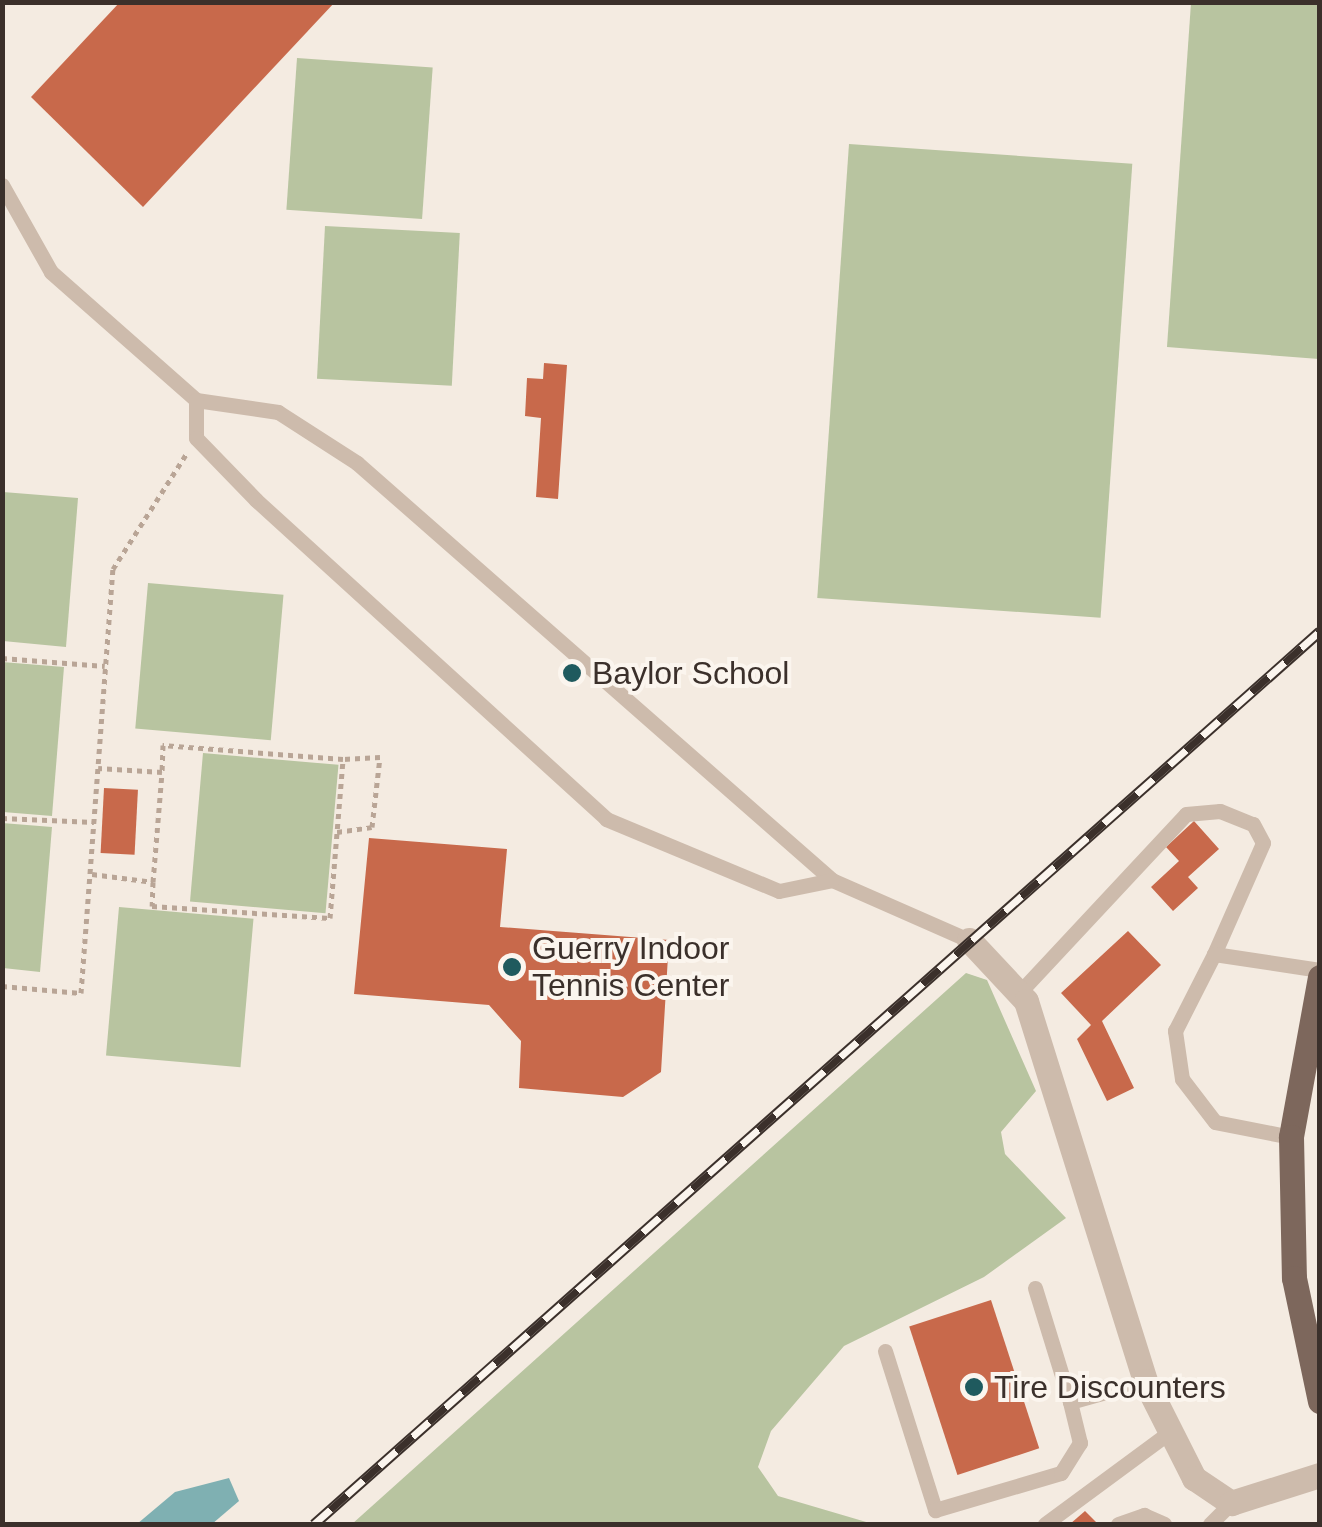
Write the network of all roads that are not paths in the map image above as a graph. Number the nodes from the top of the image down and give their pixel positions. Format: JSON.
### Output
{"nodes":[{"id":1,"x":2,"y":185,"type":"edge"},
{"id":2,"x":196,"y":400,"type":"junction"},
{"id":3,"x":832,"y":880,"type":"junction"},
{"id":4,"x":969,"y":940,"type":"joint"},
{"id":5,"x":1214,"y":954,"type":"junction"},
{"id":6,"x":1320,"y":973,"type":"edge"},
{"id":7,"x":1020,"y":992,"type":"junction"},
{"id":8,"x":1291,"y":1137,"type":"junction"},
{"id":9,"x":1035,"y":1288,"type":"dead end"},
{"id":10,"x":885,"y":1351,"type":"dead end"},
{"id":11,"x":1145,"y":1381,"type":"junction"},
{"id":12,"x":1070,"y":1402,"type":"junction"},
{"id":13,"x":1320,"y":1402,"type":"edge"},
{"id":14,"x":1167,"y":1434,"type":"junction"},
{"id":15,"x":1320,"y":1475,"type":"edge"},
{"id":16,"x":1231,"y":1503,"type":"junction"},
{"id":17,"x":1045,"y":1524,"type":"edge"},
{"id":18,"x":1118,"y":1524,"type":"edge"},
{"id":19,"x":1164,"y":1524,"type":"edge"},
{"id":20,"x":1210,"y":1524,"type":"edge"}],
"edges":[{"from":1,"to":2,"type":"lane"},
{"from":2,"to":3,"type":"lane"},
{"from":2,"to":3,"type":"lane"},
{"from":3,"to":4,"type":"lane"},
{"from":4,"to":7,"type":"street"},
{"from":5,"to":6,"type":"lane"},
{"from":5,"to":7,"type":"lane"},
{"from":5,"to":8,"type":"lane"},
{"from":6,"to":8,"type":"main road"},
{"from":7,"to":11,"type":"street"},
{"from":8,"to":13,"type":"main road"},
{"from":9,"to":12,"type":"lane"},
{"from":10,"to":12,"type":"lane"},
{"from":11,"to":12,"type":"lane"},
{"from":11,"to":14,"type":"street"},
{"from":14,"to":16,"type":"street"},
{"from":14,"to":17,"type":"lane"},
{"from":15,"to":16,"type":"street"},
{"from":16,"to":20,"type":"lane"},
{"from":18,"to":19,"type":"lane"}]}
